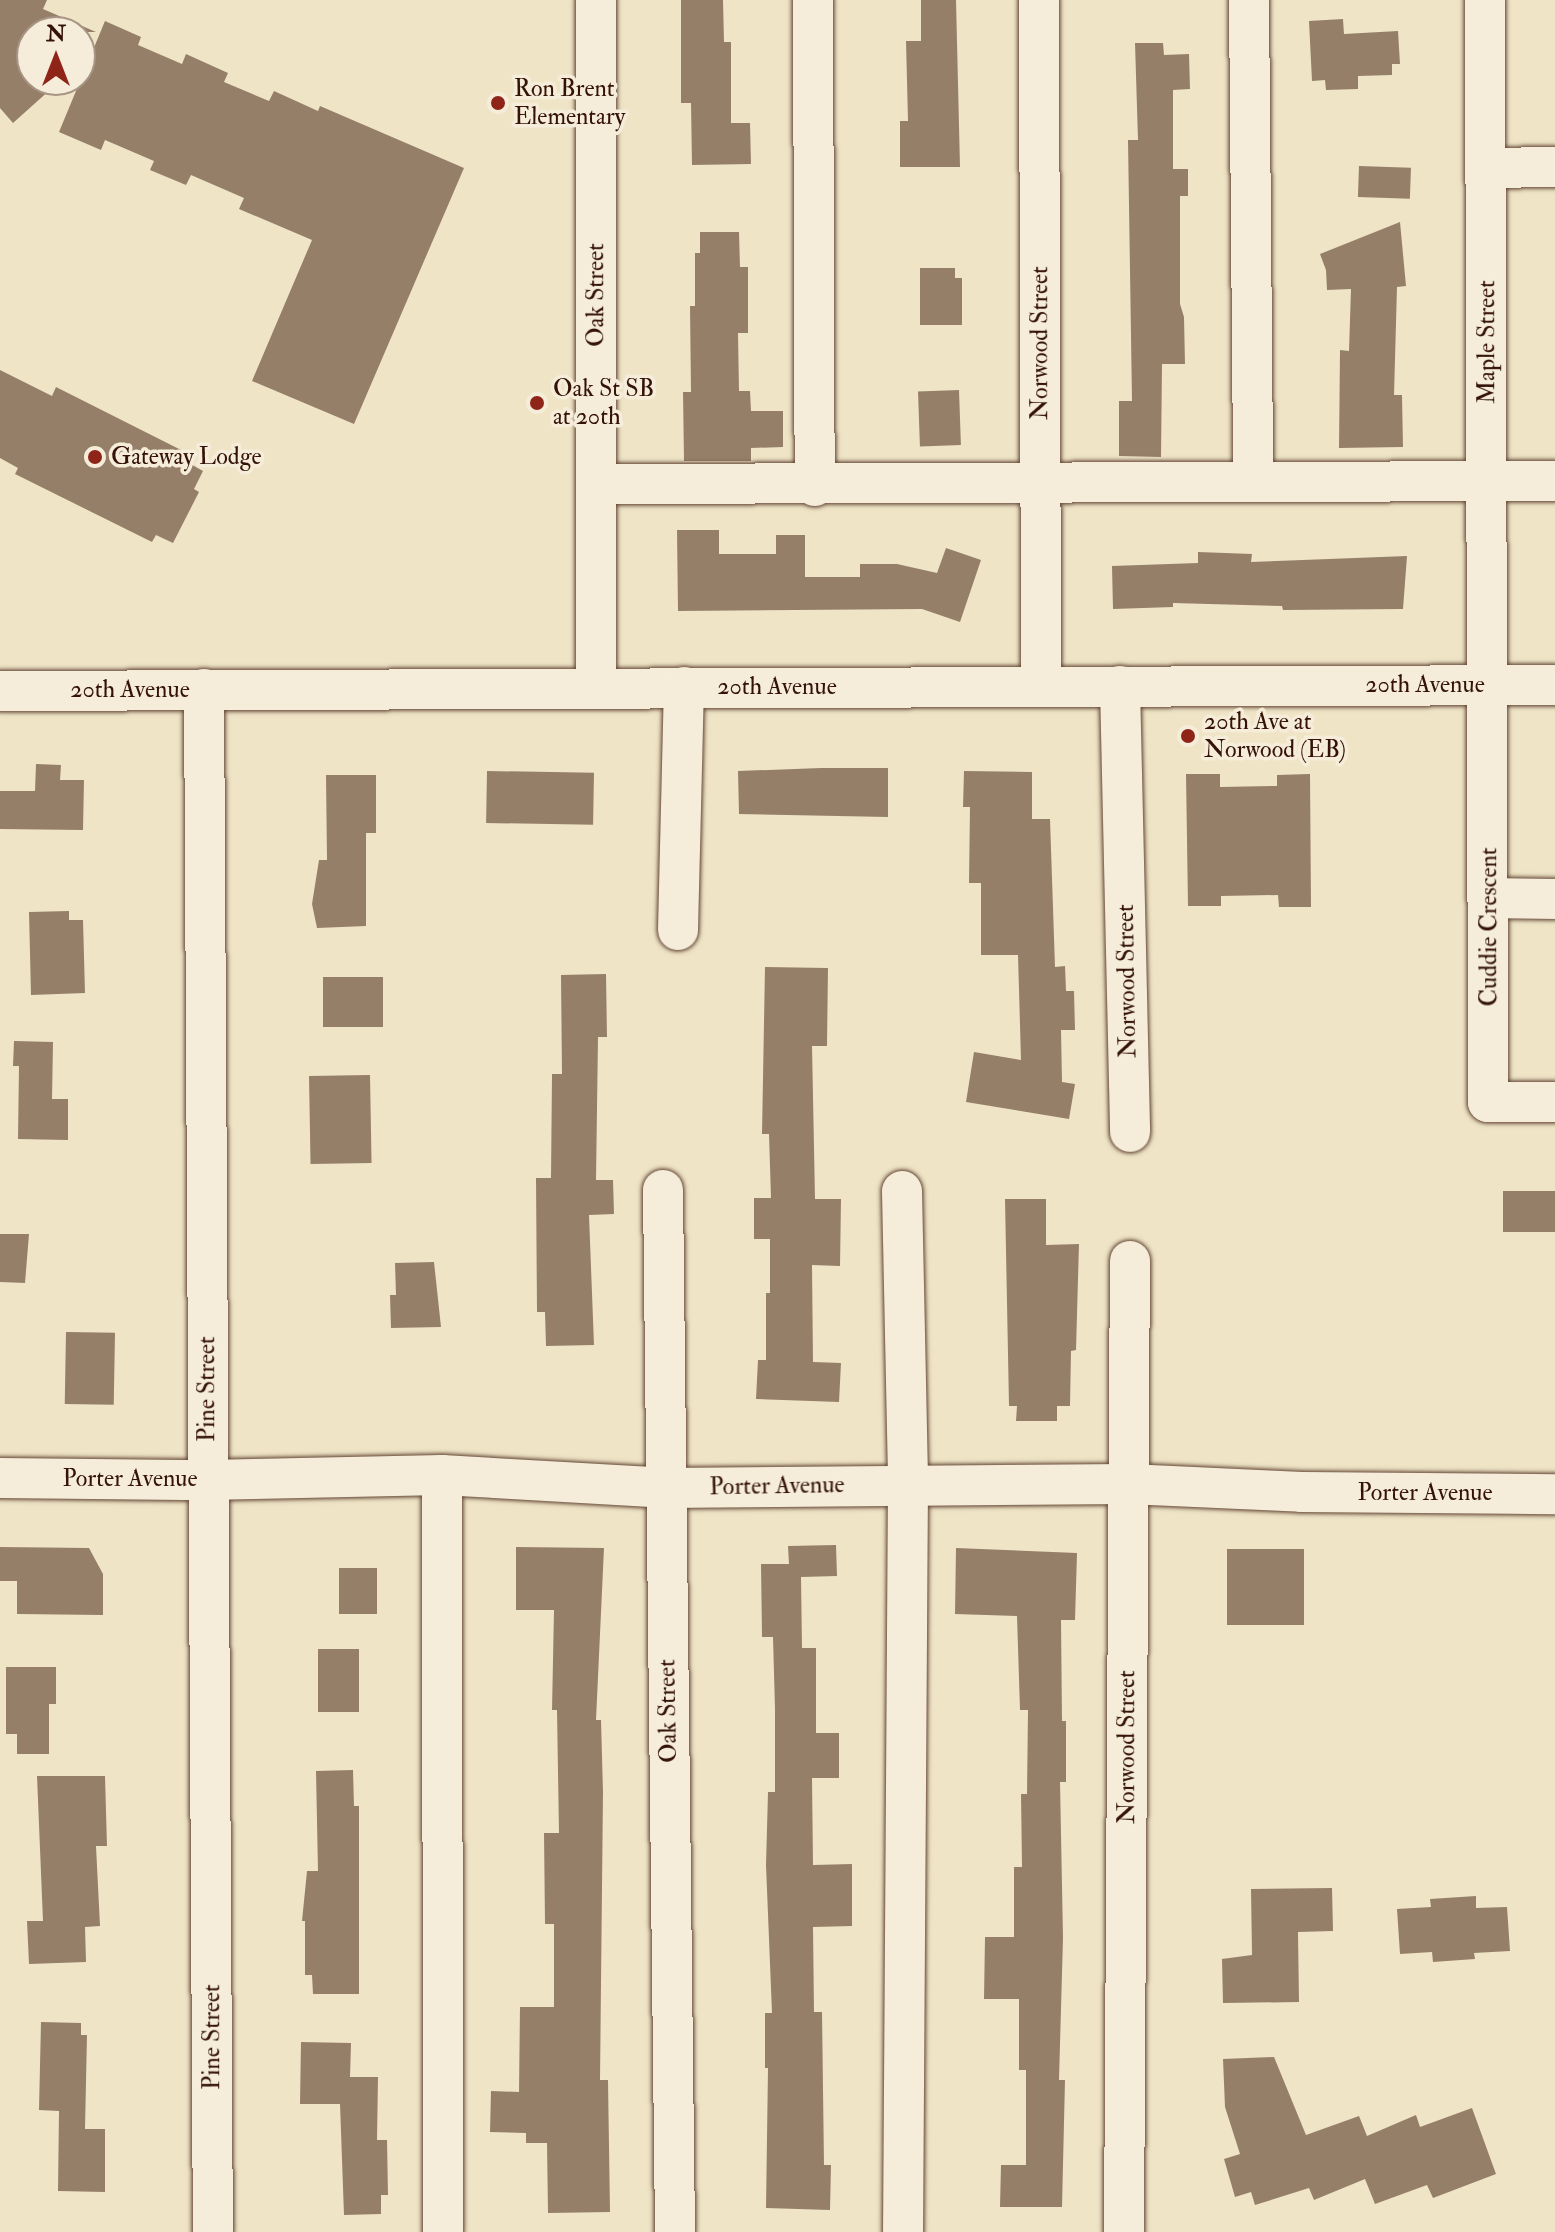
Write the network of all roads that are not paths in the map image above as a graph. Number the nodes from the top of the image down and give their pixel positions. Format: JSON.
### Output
{"nodes":[{"id":1,"x":596,"y":0,"type":"edge"},
{"id":2,"x":813,"y":0,"type":"edge"},
{"id":3,"x":1039,"y":0,"type":"edge"},
{"id":4,"x":1249,"y":0,"type":"edge"},
{"id":5,"x":1485,"y":0,"type":"edge"},
{"id":6,"x":1555,"y":167,"type":"edge"},
{"id":7,"x":1486,"y":168,"type":"junction"},
{"id":8,"x":1555,"y":481,"type":"edge"},
{"id":9,"x":1253,"y":482,"type":"junction"},
{"id":10,"x":1488,"y":482,"type":"junction"},
{"id":11,"x":596,"y":484,"type":"junction"},
{"id":12,"x":1041,"y":485,"type":"junction"},
{"id":13,"x":815,"y":486,"type":"junction"},
{"id":14,"x":1489,"y":685,"type":"junction"},
{"id":15,"x":1555,"y":685,"type":"edge"},
{"id":16,"x":1041,"y":686,"type":"junction"},
{"id":17,"x":1120,"y":686,"type":"junction"},
{"id":18,"x":596,"y":687,"type":"junction"},
{"id":19,"x":684,"y":687,"type":"junction"},
{"id":20,"x":204,"y":689,"type":"junction"},
{"id":21,"x":0,"y":691,"type":"edge"},
{"id":22,"x":1489,"y":898,"type":"junction"},
{"id":23,"x":1555,"y":899,"type":"edge"},
{"id":24,"x":678,"y":930,"type":"dead end"},
{"id":25,"x":1555,"y":1102,"type":"edge"},
{"id":26,"x":1130,"y":1132,"type":"dead end"},
{"id":27,"x":663,"y":1190,"type":"dead end"},
{"id":28,"x":902,"y":1191,"type":"dead end"},
{"id":29,"x":1130,"y":1261,"type":"dead end"},
{"id":30,"x":442,"y":1475,"type":"junction"},
{"id":31,"x":0,"y":1478,"type":"edge"},
{"id":32,"x":207,"y":1480,"type":"junction"},
{"id":33,"x":908,"y":1484,"type":"junction"},
{"id":34,"x":1128,"y":1484,"type":"junction"},
{"id":35,"x":665,"y":1488,"type":"junction"},
{"id":36,"x":1555,"y":1494,"type":"edge"},
{"id":37,"x":213,"y":2232,"type":"edge"},
{"id":38,"x":443,"y":2232,"type":"edge"},
{"id":39,"x":675,"y":2232,"type":"edge"},
{"id":40,"x":903,"y":2232,"type":"edge"},
{"id":41,"x":1124,"y":2232,"type":"edge"}],
"edges":[{"from":1,"to":11,"type":"street","name":"Oak Street"},
{"from":2,"to":13,"type":"street"},
{"from":3,"to":12,"type":"street","name":"Norwood Street"},
{"from":4,"to":9,"type":"street"},
{"from":5,"to":7,"type":"street","name":"Maple Street"},
{"from":6,"to":7,"type":"street"},
{"from":7,"to":10,"type":"street","name":"Maple Street"},
{"from":8,"to":10,"type":"street"},
{"from":9,"to":10,"type":"street"},
{"from":9,"to":12,"type":"street"},
{"from":10,"to":14,"type":"street","name":"Maple Street"},
{"from":11,"to":13,"type":"street"},
{"from":11,"to":18,"type":"street","name":"Oak Street"},
{"from":12,"to":13,"type":"street"},
{"from":12,"to":16,"type":"street","name":"Norwood Street"},
{"from":14,"to":15,"type":"street","name":"20th Avenue"},
{"from":14,"to":17,"type":"street","name":"20th Avenue"},
{"from":14,"to":22,"type":"street","name":"Cuddie Crescent"},
{"from":16,"to":17,"type":"street","name":"20th Avenue"},
{"from":16,"to":19,"type":"street","name":"20th Avenue"},
{"from":17,"to":26,"type":"street","name":"Norwood Street"},
{"from":18,"to":19,"type":"street","name":"20th Avenue"},
{"from":18,"to":20,"type":"street","name":"20th Avenue"},
{"from":19,"to":24,"type":"street"},
{"from":20,"to":21,"type":"street","name":"20th Avenue"},
{"from":20,"to":32,"type":"street","name":"Pine Street"},
{"from":22,"to":23,"type":"street"},
{"from":22,"to":25,"type":"street","name":"Cuddie Crescent"},
{"from":27,"to":35,"type":"street","name":"Oak Street"},
{"from":28,"to":33,"type":"street"},
{"from":29,"to":34,"type":"street","name":"Norwood Street"},
{"from":30,"to":32,"type":"street","name":"Porter Avenue"},
{"from":30,"to":35,"type":"street","name":"Porter Avenue"},
{"from":30,"to":38,"type":"street"},
{"from":31,"to":32,"type":"street","name":"Porter Avenue"},
{"from":32,"to":37,"type":"street","name":"Pine Street"},
{"from":33,"to":34,"type":"street","name":"Porter Avenue"},
{"from":33,"to":35,"type":"street","name":"Porter Avenue"},
{"from":33,"to":40,"type":"street"},
{"from":34,"to":36,"type":"street","name":"Porter Avenue"},
{"from":34,"to":41,"type":"street","name":"Norwood Street"},
{"from":35,"to":39,"type":"street","name":"Oak Street"}]}
